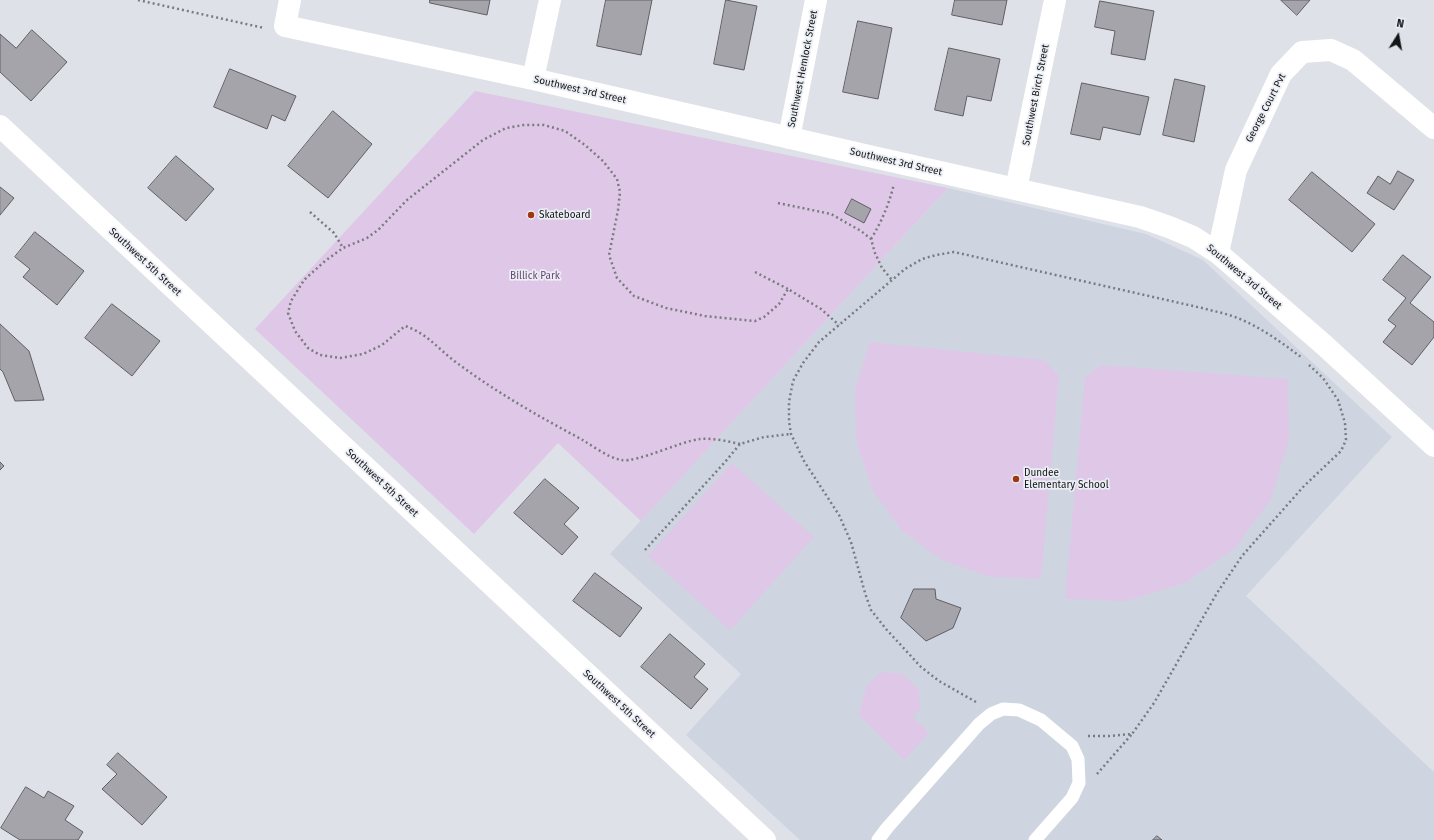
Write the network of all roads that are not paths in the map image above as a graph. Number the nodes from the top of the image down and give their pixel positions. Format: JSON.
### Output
{"nodes":[{"id":1,"x":290,"y":0,"type":"edge"},
{"id":2,"x":550,"y":0,"type":"edge"},
{"id":3,"x":816,"y":0,"type":"edge"},
{"id":4,"x":1055,"y":0,"type":"edge"},
{"id":5,"x":533,"y":79,"type":"junction"},
{"id":6,"x":0,"y":126,"type":"edge"},
{"id":7,"x":1434,"y":128,"type":"edge"},
{"id":8,"x":790,"y":138,"type":"junction"},
{"id":9,"x":1016,"y":189,"type":"junction"},
{"id":10,"x":1218,"y":253,"type":"junction"},
{"id":11,"x":1434,"y":446,"type":"edge"},
{"id":12,"x":765,"y":840,"type":"edge"},
{"id":13,"x":878,"y":840,"type":"edge"},
{"id":14,"x":1035,"y":840,"type":"edge"}],
"edges":[{"from":1,"to":5,"type":"street","name":"Southwest 3rd Street"},
{"from":2,"to":5,"type":"street"},
{"from":3,"to":8,"type":"street","name":"Southwest Hemlock Street"},
{"from":4,"to":9,"type":"street","name":"Southwest Birch Street"},
{"from":5,"to":8,"type":"street","name":"Southwest 3rd Street"},
{"from":6,"to":12,"type":"street","name":"Southwest 5th Street"},
{"from":7,"to":10,"type":"street","name":"George Court Pvt"},
{"from":8,"to":9,"type":"street","name":"Southwest 3rd Street"},
{"from":9,"to":10,"type":"street","name":"Southwest 3rd Street"},
{"from":10,"to":11,"type":"street","name":"Southwest 3rd Street"},
{"from":13,"to":14,"type":"lane"}]}
